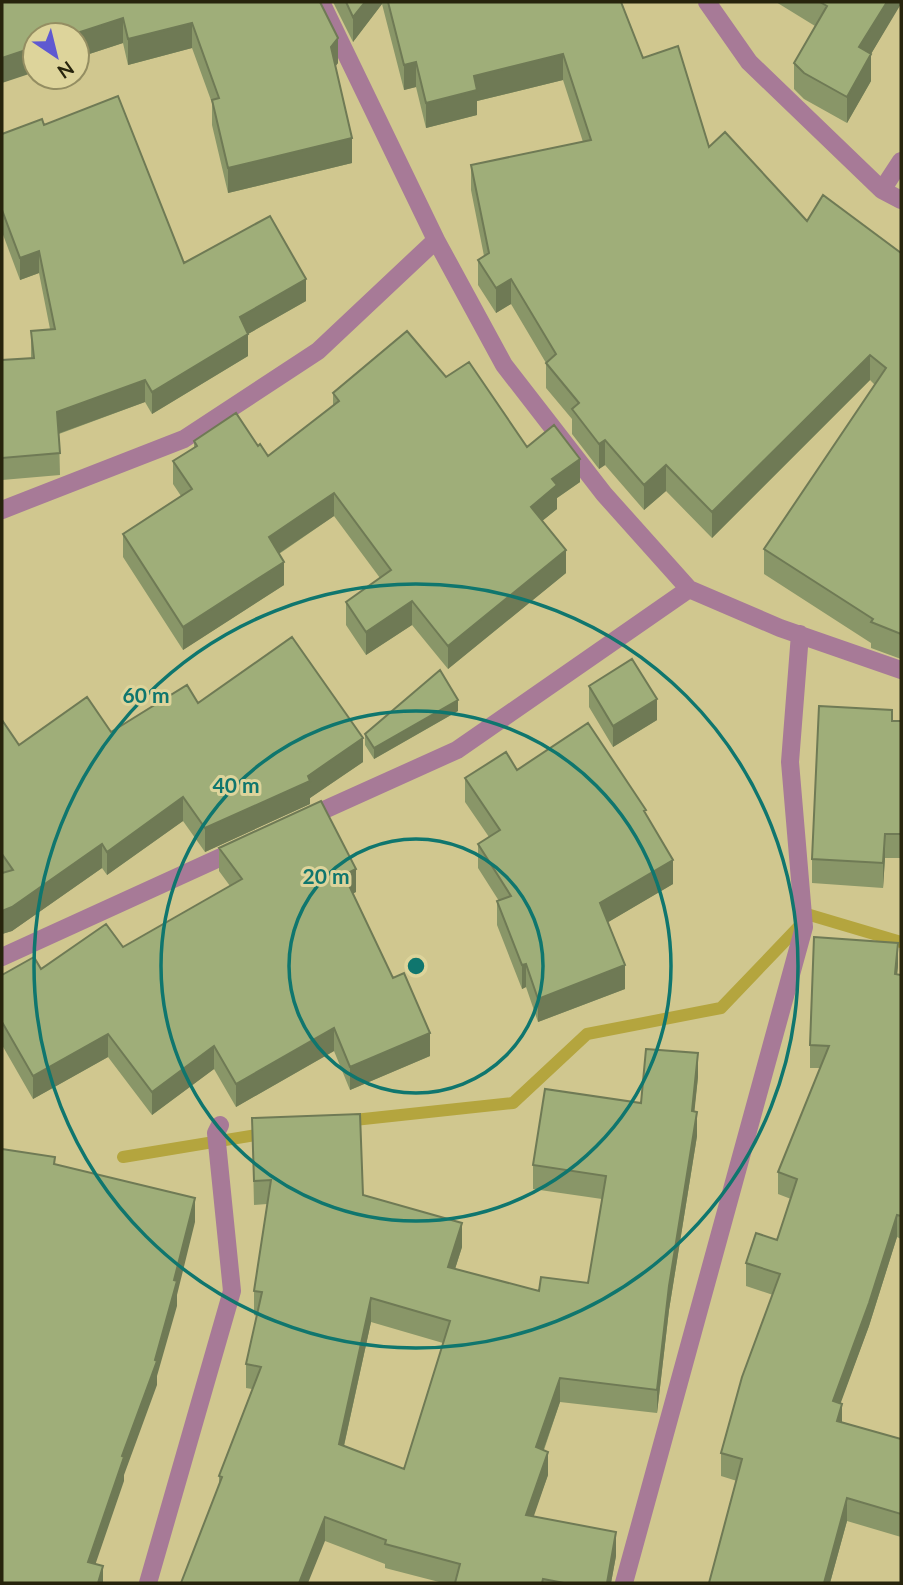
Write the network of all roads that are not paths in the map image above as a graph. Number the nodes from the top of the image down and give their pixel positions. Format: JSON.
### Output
{"nodes":[{"id":1,"x":321,"y":2,"type":"edge"},
{"id":2,"x":707,"y":2,"type":"edge"},
{"id":3,"x":901,"y":161,"type":"edge"},
{"id":4,"x":882,"y":190,"type":"junction"},
{"id":5,"x":901,"y":200,"type":"edge"},
{"id":6,"x":436,"y":240,"type":"junction"},
{"id":7,"x":2,"y":510,"type":"edge"},
{"id":8,"x":689,"y":589,"type":"junction"},
{"id":9,"x":800,"y":634,"type":"junction"},
{"id":10,"x":901,"y":670,"type":"edge"},
{"id":11,"x":293,"y":825,"type":"edge"},
{"id":12,"x":255,"y":842,"type":"edge"},
{"id":13,"x":2,"y":957,"type":"edge"},
{"id":14,"x":220,"y":1125,"type":"dead end"},
{"id":15,"x":149,"y":1583,"type":"edge"},
{"id":16,"x":624,"y":1583,"type":"edge"}],
"edges":[{"from":1,"to":6,"type":"street"},
{"from":2,"to":4,"type":"street"},
{"from":3,"to":4,"type":"street"},
{"from":4,"to":5,"type":"street"},
{"from":6,"to":7,"type":"street"},
{"from":6,"to":8,"type":"street"},
{"from":8,"to":9,"type":"street"},
{"from":8,"to":11,"type":"street"},
{"from":9,"to":10,"type":"street"},
{"from":9,"to":16,"type":"street"},
{"from":12,"to":13,"type":"street"},
{"from":14,"to":15,"type":"street"}]}
